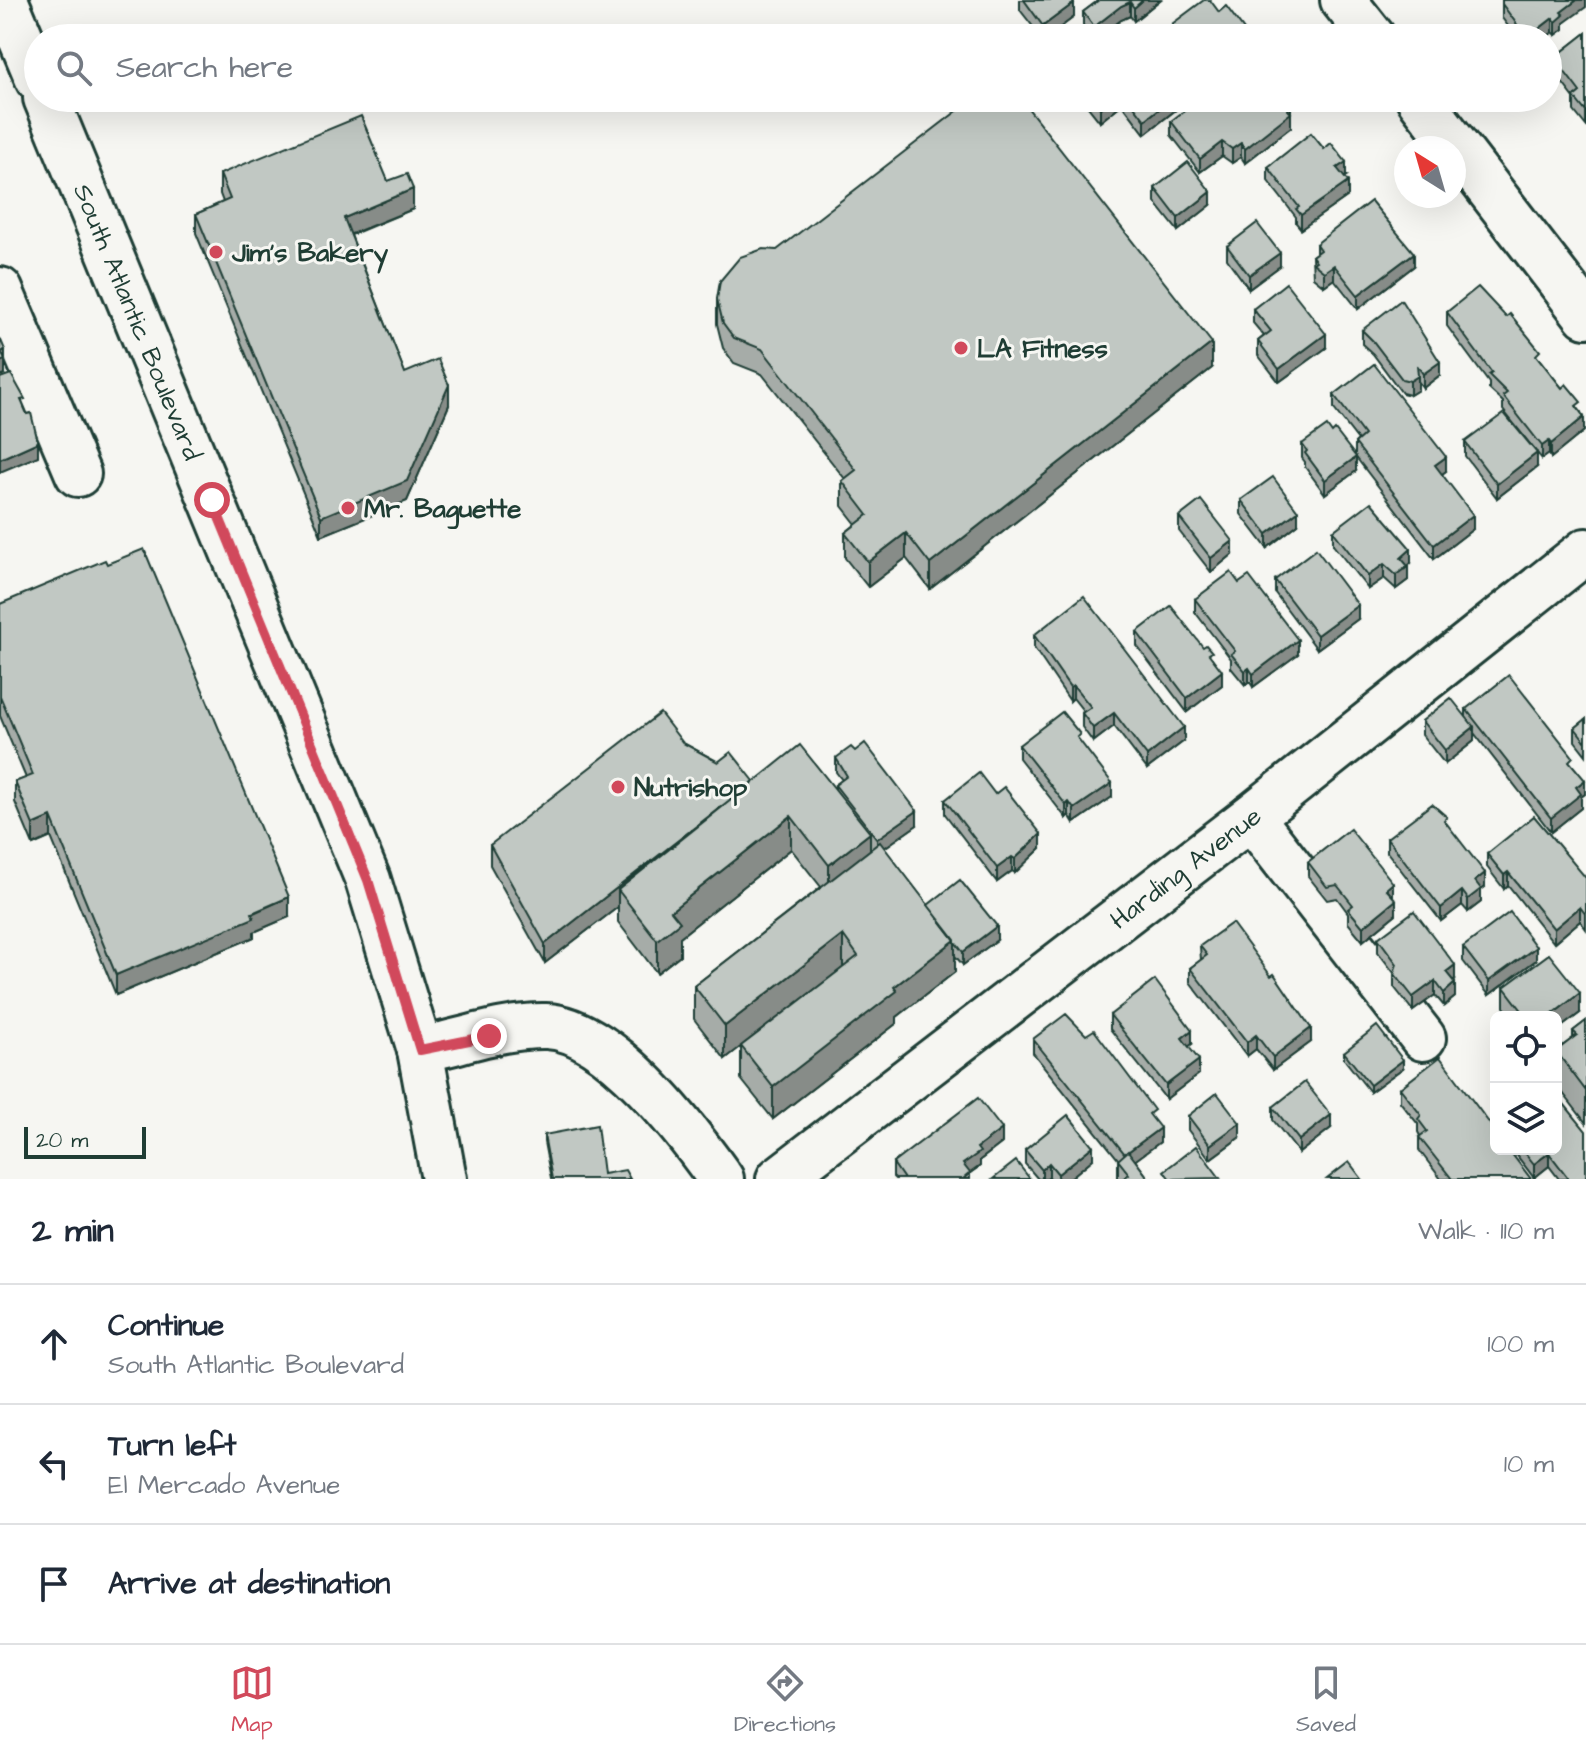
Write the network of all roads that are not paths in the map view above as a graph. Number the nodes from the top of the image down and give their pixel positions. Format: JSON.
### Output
{"nodes":[{"id":1,"x":5,"y":0,"type":"edge"},
{"id":2,"x":1343,"y":0,"type":"edge"},
{"id":3,"x":1362,"y":24,"type":"edge"},
{"id":4,"x":24,"y":45,"type":"edge"},
{"id":5,"x":52,"y":112,"type":"edge"},
{"id":6,"x":1430,"y":112,"type":"edge"},
{"id":7,"x":0,"y":290,"type":"edge"},
{"id":8,"x":1586,"y":315,"type":"edge"},
{"id":9,"x":78,"y":474,"type":"dead end"},
{"id":10,"x":1586,"y":551,"type":"edge"},
{"id":11,"x":1251,"y":817,"type":"junction"},
{"id":12,"x":1423,"y":1038,"type":"dead end"},
{"id":13,"x":420,"y":1050,"type":"junction"},
{"id":14,"x":444,"y":1179,"type":"edge"},
{"id":15,"x":721,"y":1179,"type":"edge"},
{"id":16,"x":779,"y":1179,"type":"edge"}],
"edges":[{"from":1,"to":4,"type":"street"},
{"from":2,"to":3,"type":"street"},
{"from":5,"to":13,"type":"street","name":"South Atlantic Boulevard"},
{"from":6,"to":8,"type":"street"},
{"from":7,"to":9,"type":"street"},
{"from":10,"to":11,"type":"street","name":"Harding Avenue"},
{"from":11,"to":12,"type":"street"},
{"from":11,"to":16,"type":"street","name":"Harding Avenue"},
{"from":13,"to":14,"type":"street","name":"South Atlantic Boulevard"},
{"from":13,"to":15,"type":"street"}]}
